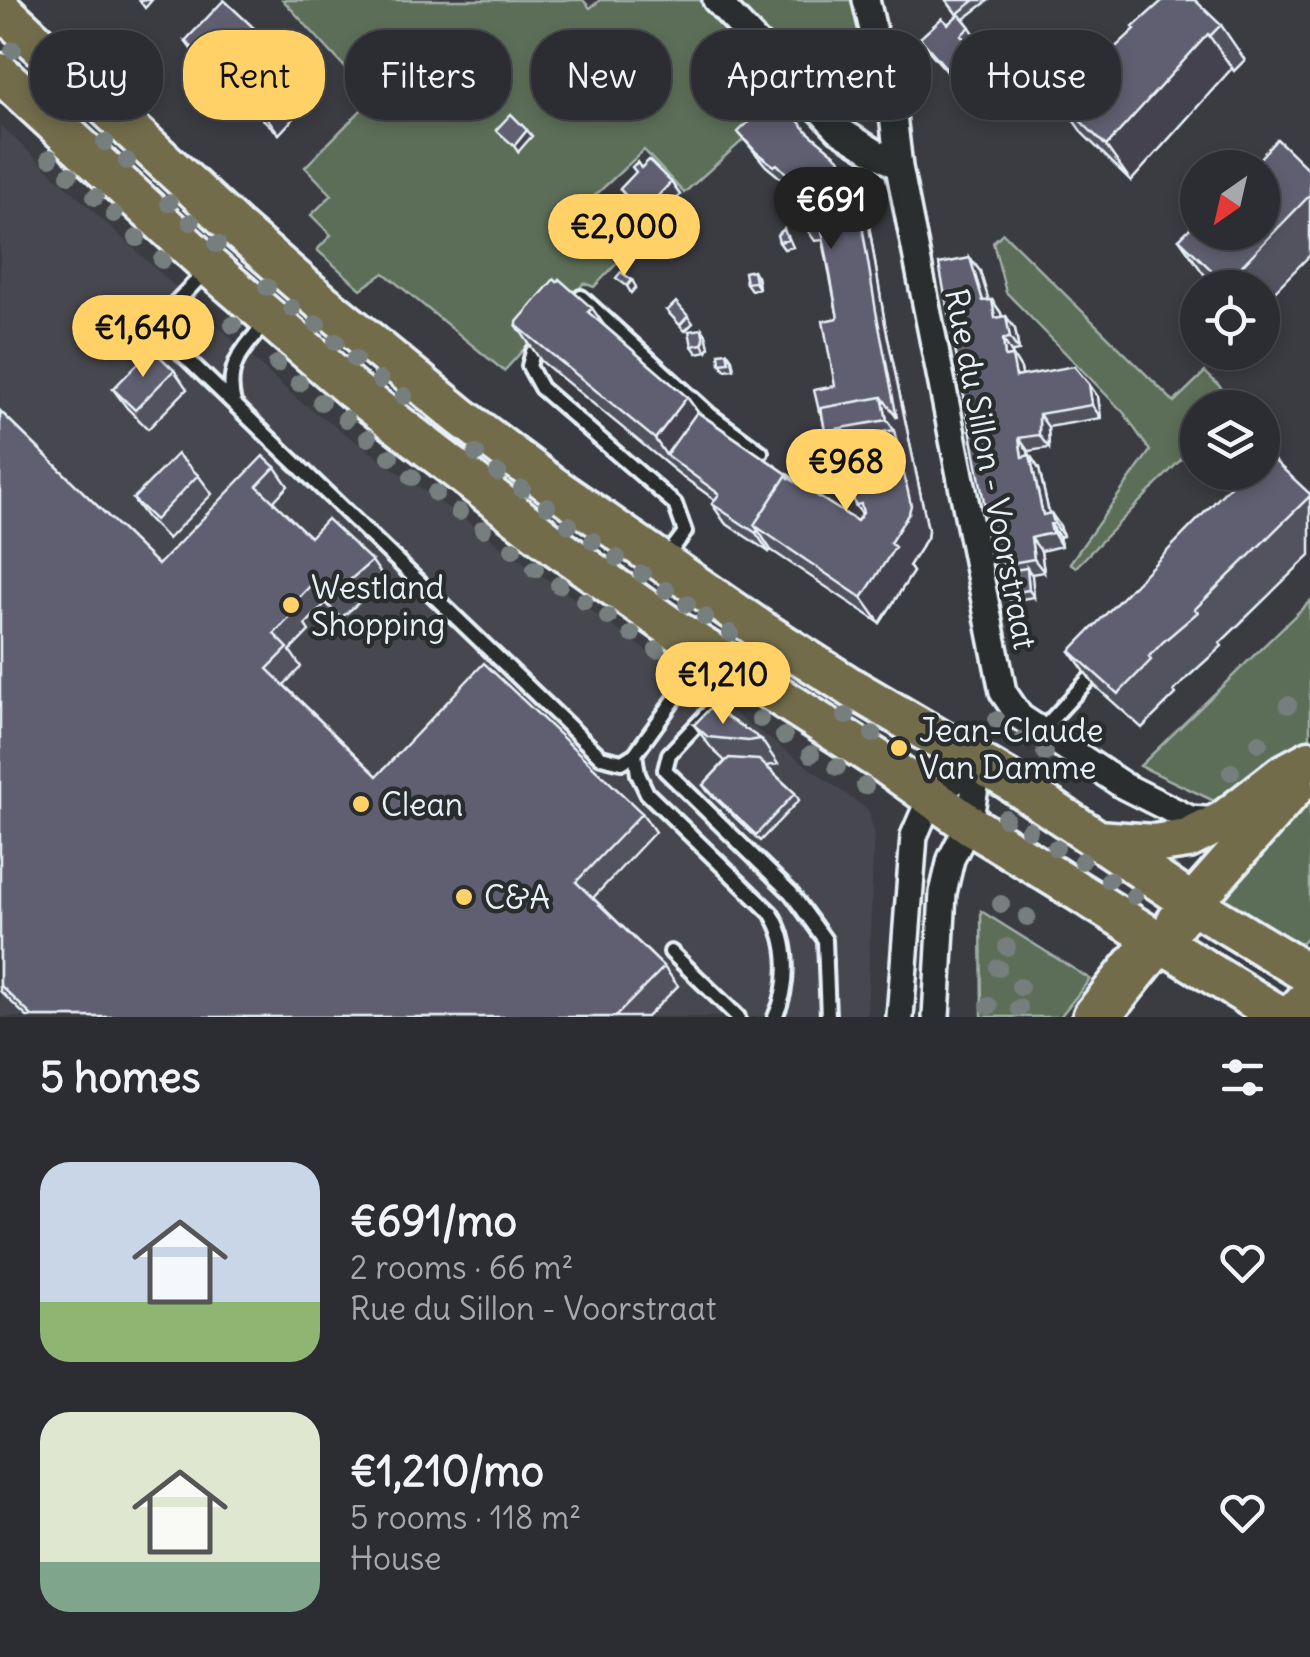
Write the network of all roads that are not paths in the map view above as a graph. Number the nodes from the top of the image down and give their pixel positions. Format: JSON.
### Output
{"nodes":[{"id":1,"x":716,"y":0,"type":"edge"},
{"id":2,"x":866,"y":0,"type":"edge"},
{"id":3,"x":0,"y":8,"type":"edge"},
{"id":4,"x":30,"y":36,"type":"edge"},
{"id":5,"x":11,"y":83,"type":"edge"},
{"id":6,"x":120,"y":120,"type":"edge"},
{"id":7,"x":900,"y":167,"type":"junction"},
{"id":8,"x":210,"y":267,"type":"junction"},
{"id":9,"x":270,"y":318,"type":"junction"},
{"id":10,"x":561,"y":320,"type":"edge"},
{"id":11,"x":551,"y":331,"type":"edge"},
{"id":12,"x":234,"y":406,"type":"junction"},
{"id":13,"x":761,"y":452,"type":"edge"},
{"id":14,"x":662,"y":562,"type":"junction"},
{"id":15,"x":729,"y":664,"type":"junction"},
{"id":16,"x":1088,"y":680,"type":"edge"},
{"id":17,"x":1040,"y":732,"type":"junction"},
{"id":18,"x":635,"y":754,"type":"junction"},
{"id":19,"x":1310,"y":760,"type":"edge"},
{"id":20,"x":979,"y":763,"type":"junction"},
{"id":21,"x":1310,"y":770,"type":"edge"},
{"id":22,"x":930,"y":800,"type":"junction"},
{"id":23,"x":1224,"y":822,"type":"junction"},
{"id":24,"x":968,"y":824,"type":"junction"},
{"id":25,"x":1095,"y":840,"type":"junction"},
{"id":26,"x":1192,"y":904,"type":"junction"},
{"id":27,"x":1157,"y":941,"type":"junction"},
{"id":28,"x":671,"y":952,"type":"dead end"},
{"id":29,"x":1310,"y":975,"type":"edge"},
{"id":30,"x":1310,"y":1001,"type":"edge"},
{"id":31,"x":738,"y":1017,"type":"edge"},
{"id":32,"x":775,"y":1017,"type":"edge"},
{"id":33,"x":828,"y":1017,"type":"edge"},
{"id":34,"x":900,"y":1017,"type":"edge"},
{"id":35,"x":936,"y":1017,"type":"edge"},
{"id":36,"x":1096,"y":1017,"type":"edge"},
{"id":37,"x":1282,"y":1017,"type":"edge"},
{"id":38,"x":1296,"y":1017,"type":"edge"}],
"edges":[{"from":1,"to":7,"type":"street"},
{"from":2,"to":7,"type":"street","name":"Rue du Sillon - Voorstraat"},
{"from":3,"to":4,"type":"main road"},
{"from":5,"to":8,"type":"main road"},
{"from":6,"to":14,"type":"main road"},
{"from":7,"to":17,"type":"street","name":"Rue du Sillon - Voorstraat"},
{"from":8,"to":9,"type":"main road"},
{"from":8,"to":12,"type":"lane"},
{"from":9,"to":12,"type":"lane"},
{"from":9,"to":15,"type":"main road"},
{"from":10,"to":13,"type":"lane"},
{"from":11,"to":14,"type":"lane"},
{"from":12,"to":18,"type":"lane"},
{"from":14,"to":20,"type":"main road"},
{"from":15,"to":18,"type":"lane"},
{"from":15,"to":22,"type":"main road"},
{"from":15,"to":33,"type":"lane"},
{"from":16,"to":17,"type":"lane"},
{"from":17,"to":23,"type":"street","name":"Rue du Sillon - Voorstraat"},
{"from":18,"to":32,"type":"lane"},
{"from":19,"to":23,"type":"main road"},
{"from":20,"to":22,"type":"street"},
{"from":20,"to":24,"type":"street"},
{"from":20,"to":25,"type":"main road"},
{"from":21,"to":26,"type":"main road"},
{"from":22,"to":24,"type":"main road"},
{"from":22,"to":34,"type":"street"},
{"from":23,"to":25,"type":"main road"},
{"from":24,"to":27,"type":"main road"},
{"from":24,"to":35,"type":"street"},
{"from":25,"to":26,"type":"main road"},
{"from":26,"to":27,"type":"main road"},
{"from":26,"to":29,"type":"main road"},
{"from":27,"to":36,"type":"highway"},
{"from":27,"to":37,"type":"main road"},
{"from":28,"to":31,"type":"lane"},
{"from":30,"to":38,"type":"highway"}]}
